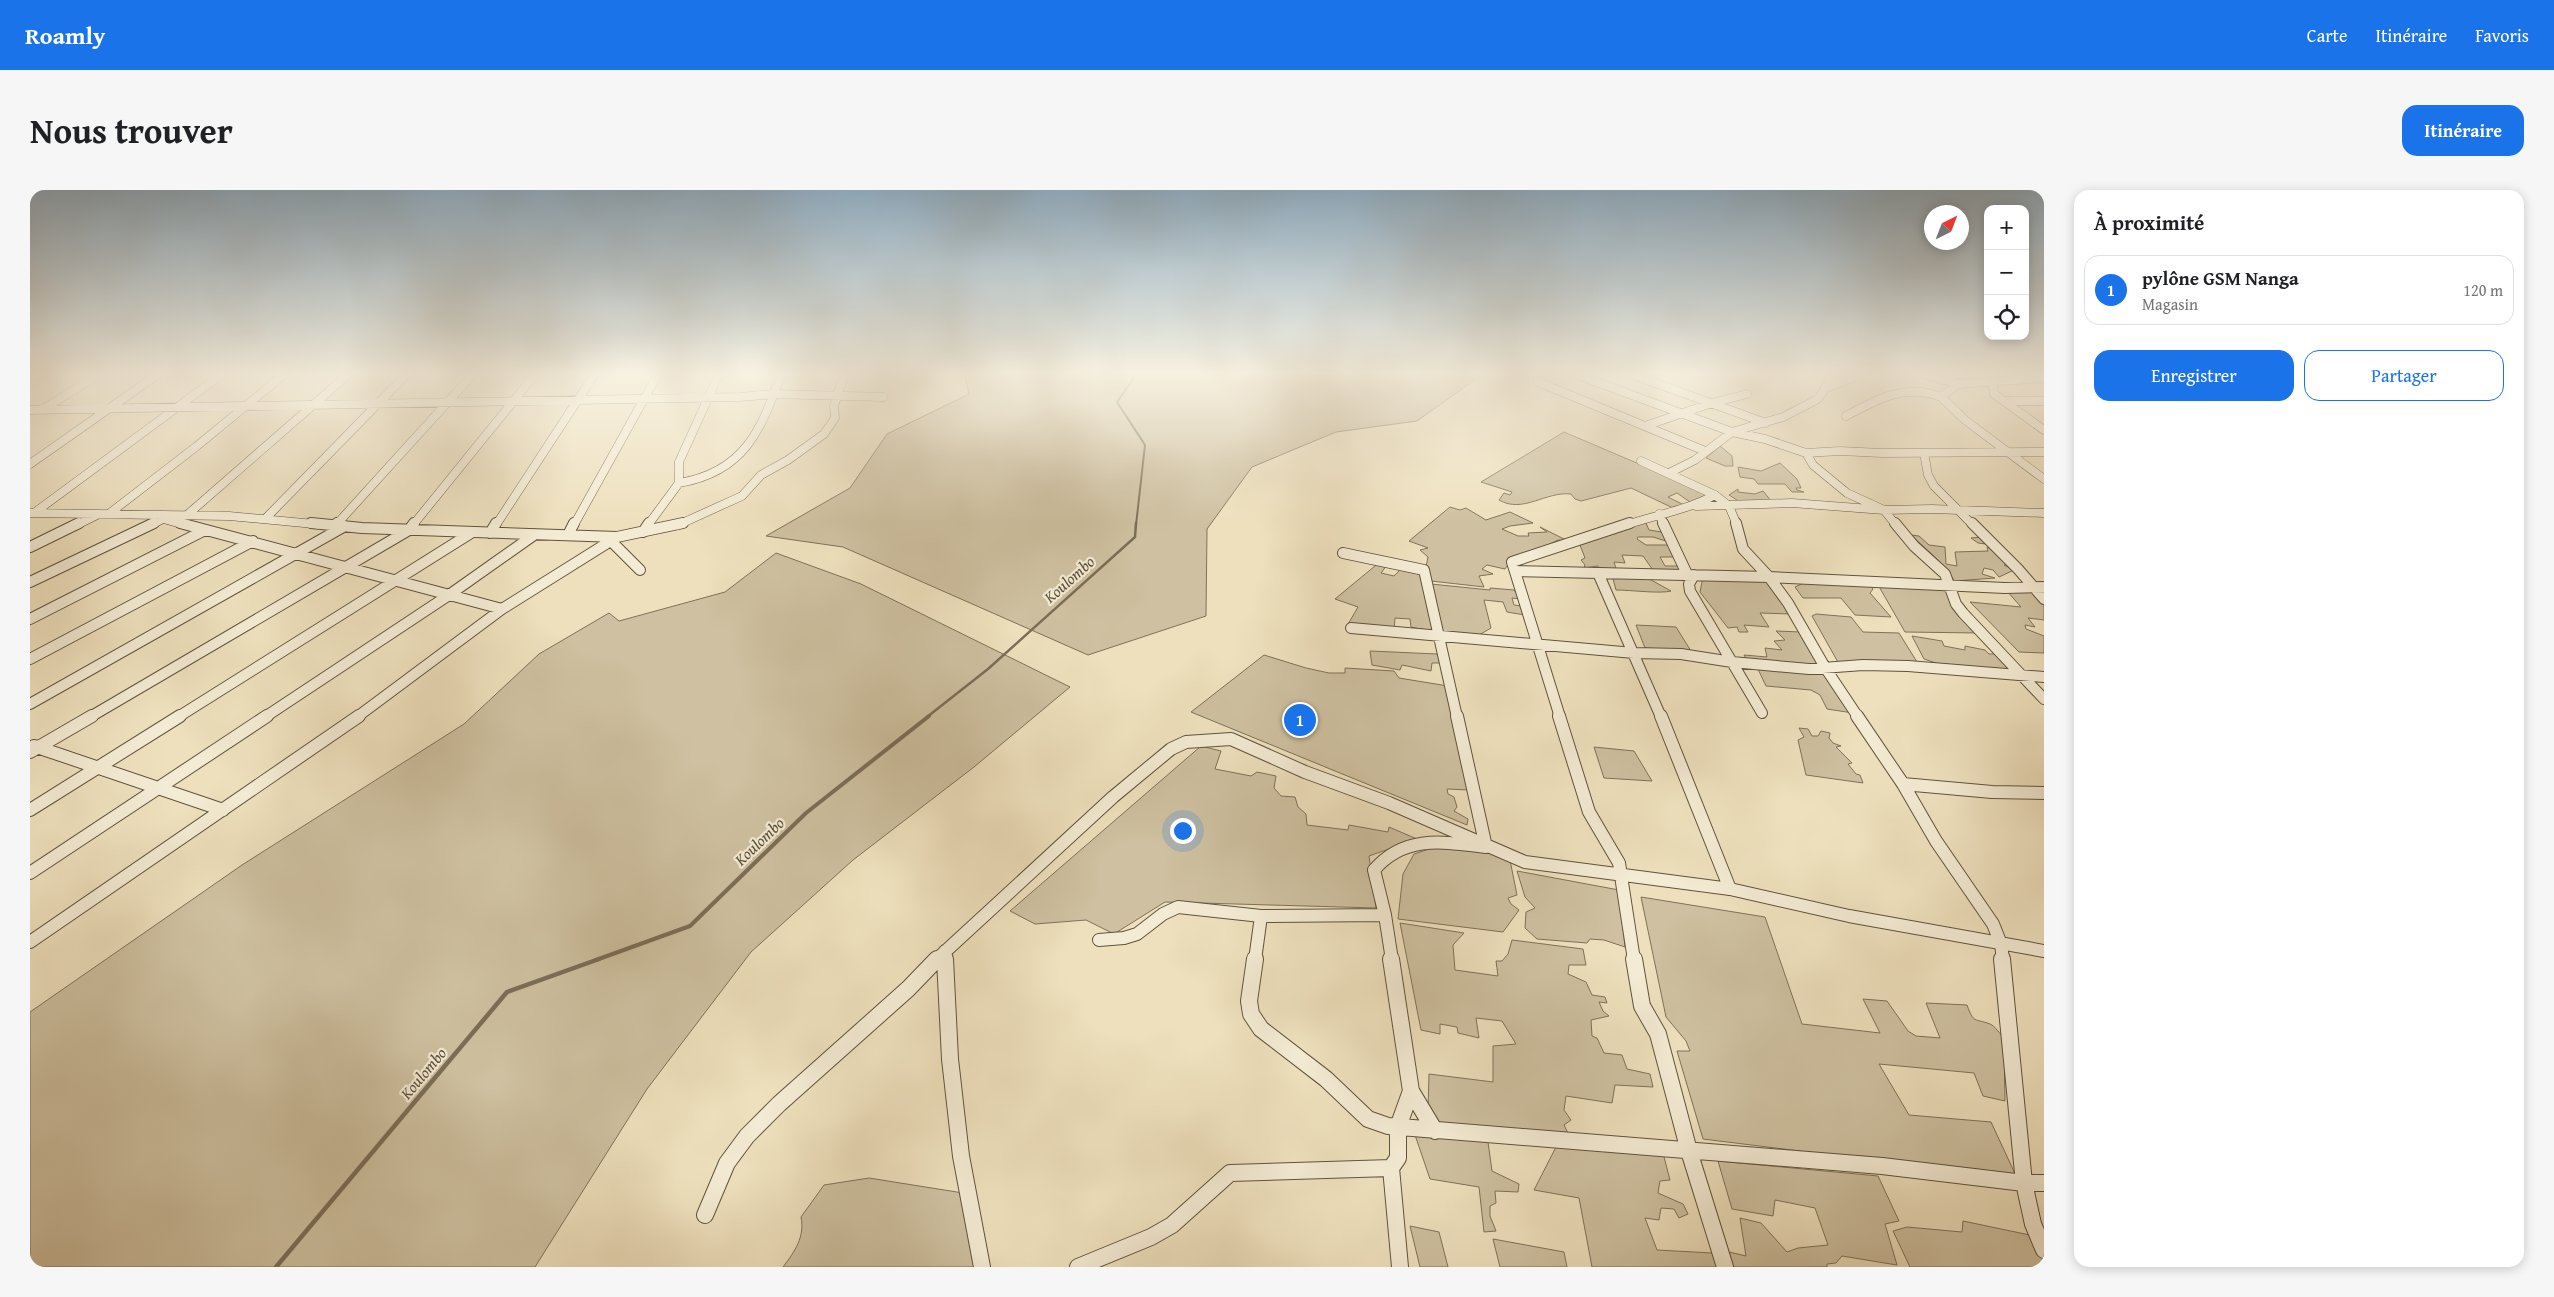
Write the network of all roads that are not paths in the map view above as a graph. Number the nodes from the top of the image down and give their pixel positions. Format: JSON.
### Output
{"nodes":[{"id":1,"x":90,"y":422,"type":"edge"},
{"id":2,"x":159,"y":422,"type":"edge"},
{"id":3,"x":225,"y":422,"type":"edge"},
{"id":4,"x":294,"y":422,"type":"edge"},
{"id":5,"x":359,"y":422,"type":"edge"},
{"id":6,"x":429,"y":422,"type":"edge"},
{"id":7,"x":494,"y":422,"type":"edge"},
{"id":8,"x":564,"y":422,"type":"edge"},
{"id":9,"x":632,"y":422,"type":"edge"},
{"id":10,"x":697,"y":422,"type":"edge"},
{"id":11,"x":761,"y":422,"type":"edge"},
{"id":12,"x":832,"y":422,"type":"edge"},
{"id":13,"x":1636,"y":422,"type":"edge"},
{"id":14,"x":1657,"y":422,"type":"edge"},
{"id":15,"x":1705,"y":422,"type":"edge"},
{"id":16,"x":1967,"y":422,"type":"edge"},
{"id":17,"x":2033,"y":422,"type":"edge"},
{"id":18,"x":1766,"y":423,"type":"edge"},
{"id":19,"x":1645,"y":426,"type":"junction"},
{"id":20,"x":2044,"y":430,"type":"edge"},
{"id":21,"x":1732,"y":432,"type":"junction"},
{"id":22,"x":1705,"y":451,"type":"junction"},
{"id":23,"x":2008,"y":452,"type":"junction"},
{"id":24,"x":2044,"y":452,"type":"edge"},
{"id":25,"x":1806,"y":453,"type":"junction"},
{"id":26,"x":1924,"y":453,"type":"junction"},
{"id":27,"x":1641,"y":461,"type":"dead end"},
{"id":28,"x":30,"y":464,"type":"edge"},
{"id":29,"x":1669,"y":473,"type":"junction"},
{"id":30,"x":2044,"y":479,"type":"edge"},
{"id":31,"x":679,"y":483,"type":"junction"},
{"id":32,"x":1715,"y":495,"type":"junction"},
{"id":33,"x":1693,"y":506,"type":"junction"},
{"id":34,"x":1729,"y":506,"type":"junction"},
{"id":35,"x":1884,"y":510,"type":"junction"},
{"id":36,"x":1957,"y":510,"type":"junction"},
{"id":37,"x":105,"y":513,"type":"junction"},
{"id":38,"x":2044,"y":513,"type":"edge"},
{"id":39,"x":32,"y":514,"type":"edge"},
{"id":40,"x":1660,"y":514,"type":"junction"},
{"id":41,"x":187,"y":515,"type":"junction"},
{"id":42,"x":161,"y":517,"type":"junction"},
{"id":43,"x":265,"y":519,"type":"junction"},
{"id":44,"x":340,"y":526,"type":"junction"},
{"id":45,"x":205,"y":530,"type":"junction"},
{"id":46,"x":409,"y":530,"type":"junction"},
{"id":47,"x":643,"y":532,"type":"junction"},
{"id":48,"x":471,"y":533,"type":"junction"},
{"id":49,"x":490,"y":534,"type":"junction"},
{"id":50,"x":534,"y":535,"type":"junction"},
{"id":51,"x":568,"y":535,"type":"junction"},
{"id":52,"x":614,"y":539,"type":"junction"},
{"id":53,"x":253,"y":541,"type":"junction"},
{"id":54,"x":30,"y":547,"type":"edge"},
{"id":55,"x":298,"y":553,"type":"junction"},
{"id":56,"x":1343,"y":553,"type":"dead end"},
{"id":57,"x":346,"y":568,"type":"junction"},
{"id":58,"x":640,"y":570,"type":"dead end"},
{"id":59,"x":1516,"y":571,"type":"junction"},
{"id":60,"x":1598,"y":573,"type":"junction"},
{"id":61,"x":1690,"y":574,"type":"junction"},
{"id":62,"x":1769,"y":576,"type":"junction"},
{"id":63,"x":397,"y":581,"type":"junction"},
{"id":64,"x":30,"y":582,"type":"edge"},
{"id":65,"x":1952,"y":586,"type":"junction"},
{"id":66,"x":2039,"y":588,"type":"edge"},
{"id":67,"x":449,"y":595,"type":"junction"},
{"id":68,"x":2044,"y":599,"type":"edge"},
{"id":69,"x":502,"y":609,"type":"junction"},
{"id":70,"x":30,"y":619,"type":"edge"},
{"id":71,"x":1351,"y":628,"type":"dead end"},
{"id":72,"x":1438,"y":636,"type":"junction"},
{"id":73,"x":1536,"y":643,"type":"junction"},
{"id":74,"x":1634,"y":653,"type":"junction"},
{"id":75,"x":30,"y":659,"type":"edge"},
{"id":76,"x":1732,"y":662,"type":"junction"},
{"id":77,"x":1826,"y":669,"type":"junction"},
{"id":78,"x":2024,"y":676,"type":"junction"},
{"id":79,"x":2044,"y":677,"type":"edge"},
{"id":80,"x":2044,"y":699,"type":"edge"},
{"id":81,"x":30,"y":704,"type":"edge"},
{"id":82,"x":1762,"y":713,"type":"dead end"},
{"id":83,"x":33,"y":748,"type":"edge"},
{"id":84,"x":97,"y":768,"type":"junction"},
{"id":85,"x":1903,"y":784,"type":"junction"},
{"id":86,"x":157,"y":788,"type":"junction"},
{"id":87,"x":2044,"y":794,"type":"edge"},
{"id":88,"x":30,"y":810,"type":"edge"},
{"id":89,"x":222,"y":810,"type":"junction"},
{"id":90,"x":1486,"y":846,"type":"junction"},
{"id":91,"x":30,"y":873,"type":"edge"},
{"id":92,"x":1622,"y":875,"type":"junction"},
{"id":93,"x":1730,"y":889,"type":"junction"},
{"id":94,"x":1384,"y":915,"type":"junction"},
{"id":95,"x":1261,"y":916,"type":"junction"},
{"id":96,"x":1099,"y":940,"type":"dead end"},
{"id":97,"x":30,"y":942,"type":"edge"},
{"id":98,"x":2001,"y":944,"type":"junction"},
{"id":99,"x":945,"y":951,"type":"junction"},
{"id":100,"x":2044,"y":951,"type":"edge"},
{"id":101,"x":1411,"y":1091,"type":"junction"},
{"id":102,"x":1398,"y":1127,"type":"junction"},
{"id":103,"x":1435,"y":1130,"type":"junction"},
{"id":104,"x":1688,"y":1151,"type":"junction"},
{"id":105,"x":1391,"y":1168,"type":"junction"},
{"id":106,"x":2024,"y":1183,"type":"junction"},
{"id":107,"x":2044,"y":1184,"type":"edge"},
{"id":108,"x":705,"y":1215,"type":"dead end"},
{"id":109,"x":2044,"y":1250,"type":"edge"},
{"id":110,"x":982,"y":1267,"type":"edge"},
{"id":111,"x":1078,"y":1267,"type":"edge"},
{"id":112,"x":1400,"y":1267,"type":"edge"},
{"id":113,"x":1725,"y":1267,"type":"edge"}],
"edges":[{"from":1,"to":28,"type":"street"},
{"from":2,"to":39,"type":"street"},
{"from":3,"to":37,"type":"street"},
{"from":4,"to":41,"type":"street"},
{"from":5,"to":43,"type":"street"},
{"from":6,"to":44,"type":"street"},
{"from":7,"to":46,"type":"street"},
{"from":8,"to":49,"type":"street"},
{"from":9,"to":51,"type":"street"},
{"from":10,"to":31,"type":"street"},
{"from":11,"to":31,"type":"street"},
{"from":12,"to":47,"type":"street"},
{"from":13,"to":19,"type":"street"},
{"from":14,"to":19,"type":"street"},
{"from":15,"to":21,"type":"street"},
{"from":16,"to":23,"type":"street"},
{"from":17,"to":20,"type":"street"},
{"from":18,"to":21,"type":"street"},
{"from":19,"to":22,"type":"street"},
{"from":21,"to":22,"type":"street"},
{"from":21,"to":25,"type":"street"},
{"from":22,"to":29,"type":"street"},
{"from":23,"to":24,"type":"street"},
{"from":23,"to":26,"type":"street"},
{"from":23,"to":30,"type":"street"},
{"from":25,"to":26,"type":"street"},
{"from":25,"to":35,"type":"street"},
{"from":26,"to":36,"type":"street"},
{"from":27,"to":29,"type":"street"},
{"from":29,"to":32,"type":"street"},
{"from":31,"to":47,"type":"street"},
{"from":32,"to":33,"type":"street"},
{"from":32,"to":34,"type":"street"},
{"from":33,"to":34,"type":"street"},
{"from":33,"to":40,"type":"street"},
{"from":34,"to":35,"type":"street"},
{"from":34,"to":62,"type":"street"},
{"from":35,"to":36,"type":"street"},
{"from":35,"to":65,"type":"street"},
{"from":36,"to":38,"type":"street"},
{"from":36,"to":66,"type":"street"},
{"from":37,"to":39,"type":"street"},
{"from":37,"to":42,"type":"street"},
{"from":37,"to":54,"type":"street"},
{"from":40,"to":59,"type":"street"},
{"from":40,"to":61,"type":"street"},
{"from":41,"to":42,"type":"street"},
{"from":41,"to":43,"type":"street"},
{"from":42,"to":45,"type":"street"},
{"from":42,"to":64,"type":"street"},
{"from":43,"to":44,"type":"street"},
{"from":44,"to":46,"type":"street"},
{"from":44,"to":55,"type":"street"},
{"from":45,"to":53,"type":"street"},
{"from":45,"to":70,"type":"street"},
{"from":46,"to":48,"type":"street"},
{"from":46,"to":57,"type":"street"},
{"from":47,"to":52,"type":"street"},
{"from":48,"to":49,"type":"street"},
{"from":48,"to":63,"type":"street"},
{"from":49,"to":50,"type":"street"},
{"from":50,"to":51,"type":"street"},
{"from":50,"to":67,"type":"street"},
{"from":51,"to":52,"type":"street"},
{"from":52,"to":58,"type":"street"},
{"from":52,"to":69,"type":"street"},
{"from":53,"to":55,"type":"street"},
{"from":53,"to":75,"type":"street"},
{"from":55,"to":57,"type":"street"},
{"from":55,"to":81,"type":"street"},
{"from":56,"to":72,"type":"street"},
{"from":57,"to":63,"type":"street"},
{"from":57,"to":83,"type":"street"},
{"from":59,"to":60,"type":"street"},
{"from":59,"to":73,"type":"street"},
{"from":60,"to":61,"type":"street"},
{"from":60,"to":74,"type":"street"},
{"from":61,"to":62,"type":"street"},
{"from":61,"to":76,"type":"street"},
{"from":62,"to":65,"type":"street"},
{"from":62,"to":77,"type":"street"},
{"from":63,"to":67,"type":"street"},
{"from":63,"to":84,"type":"street"},
{"from":65,"to":66,"type":"street"},
{"from":65,"to":78,"type":"street"},
{"from":66,"to":68,"type":"street"},
{"from":67,"to":69,"type":"street"},
{"from":67,"to":86,"type":"street"},
{"from":69,"to":89,"type":"street"},
{"from":71,"to":72,"type":"street"},
{"from":72,"to":73,"type":"street"},
{"from":72,"to":90,"type":"street"},
{"from":73,"to":74,"type":"street"},
{"from":73,"to":92,"type":"street"},
{"from":74,"to":76,"type":"street"},
{"from":74,"to":93,"type":"street"},
{"from":76,"to":77,"type":"street"},
{"from":76,"to":82,"type":"street"},
{"from":77,"to":78,"type":"street"},
{"from":77,"to":85,"type":"street"},
{"from":78,"to":79,"type":"street"},
{"from":78,"to":80,"type":"street"},
{"from":83,"to":84,"type":"street"},
{"from":84,"to":86,"type":"street"},
{"from":84,"to":88,"type":"street"},
{"from":85,"to":87,"type":"street"},
{"from":85,"to":98,"type":"street"},
{"from":86,"to":89,"type":"street"},
{"from":86,"to":91,"type":"street"},
{"from":89,"to":97,"type":"street"},
{"from":90,"to":92,"type":"street"},
{"from":90,"to":94,"type":"street"},
{"from":90,"to":99,"type":"street"},
{"from":92,"to":93,"type":"street"},
{"from":92,"to":104,"type":"street"},
{"from":93,"to":98,"type":"street"},
{"from":94,"to":95,"type":"street"},
{"from":94,"to":101,"type":"street"},
{"from":95,"to":96,"type":"street"},
{"from":95,"to":102,"type":"street"},
{"from":98,"to":100,"type":"street"},
{"from":98,"to":106,"type":"street"},
{"from":99,"to":108,"type":"street"},
{"from":99,"to":110,"type":"street"},
{"from":101,"to":102,"type":"street"},
{"from":101,"to":103,"type":"street"},
{"from":102,"to":103,"type":"street"},
{"from":102,"to":105,"type":"street"},
{"from":103,"to":104,"type":"street"},
{"from":104,"to":106,"type":"street"},
{"from":104,"to":113,"type":"street"},
{"from":105,"to":111,"type":"street"},
{"from":105,"to":112,"type":"street"},
{"from":106,"to":107,"type":"street"},
{"from":106,"to":109,"type":"street"}]}
